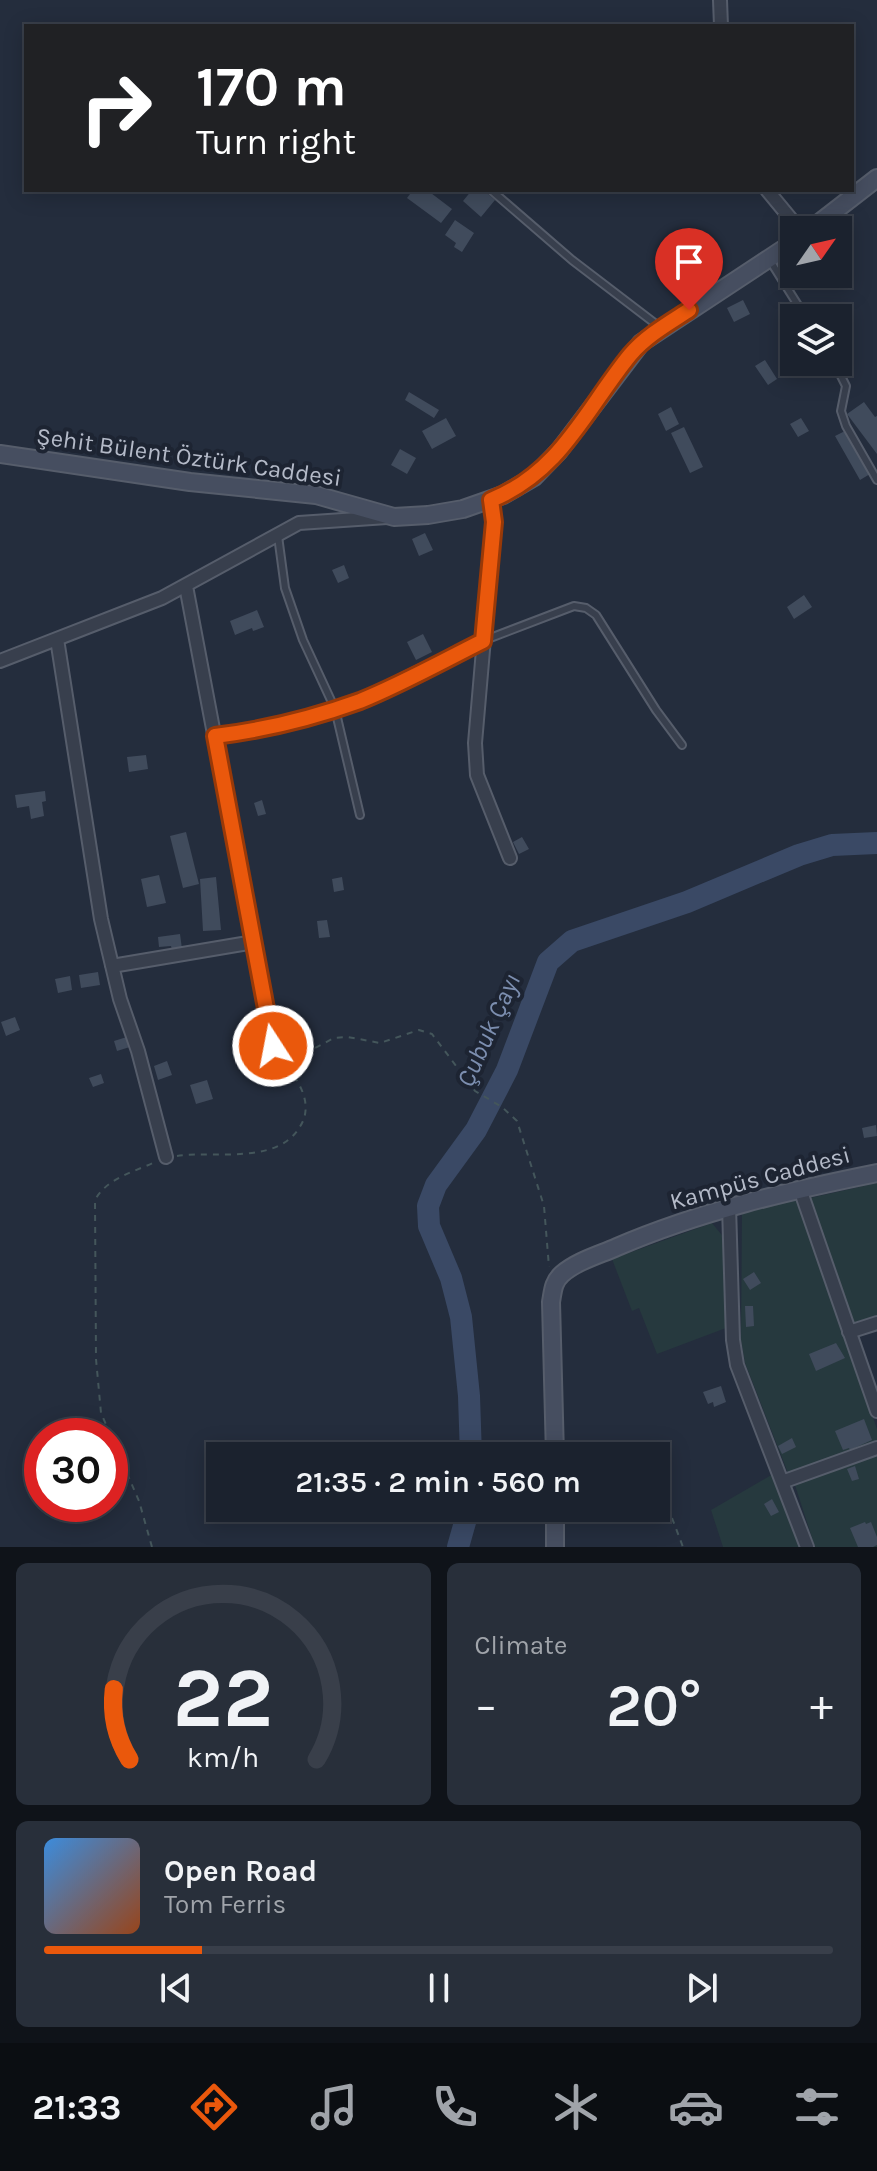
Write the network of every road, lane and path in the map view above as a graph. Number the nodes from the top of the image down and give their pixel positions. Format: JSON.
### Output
{"nodes":[{"id":1,"x":720,"y":0,"type":"edge"},
{"id":2,"x":721,"y":24,"type":"edge"},
{"id":3,"x":877,"y":178,"type":"edge"},
{"id":4,"x":493,"y":192,"type":"edge"},
{"id":5,"x":769,"y":192,"type":"edge"},
{"id":6,"x":788,"y":216,"type":"edge"},
{"id":7,"x":828,"y":216,"type":"edge"},
{"id":8,"x":780,"y":252,"type":"edge"},
{"id":9,"x":769,"y":259,"type":"junction"},
{"id":10,"x":797,"y":304,"type":"edge"},
{"id":11,"x":661,"y":328,"type":"junction"},
{"id":12,"x":841,"y":376,"type":"edge"},
{"id":13,"x":0,"y":454,"type":"edge"},
{"id":14,"x":877,"y":480,"type":"edge"},
{"id":15,"x":491,"y":500,"type":"junction"},
{"id":16,"x":394,"y":517,"type":"junction"},
{"id":17,"x":278,"y":532,"type":"junction"},
{"id":18,"x":186,"y":586,"type":"junction"},
{"id":19,"x":57,"y":639,"type":"junction"},
{"id":20,"x":483,"y":641,"type":"junction"},
{"id":21,"x":0,"y":661,"type":"edge"},
{"id":22,"x":335,"y":709,"type":"junction"},
{"id":23,"x":215,"y":736,"type":"junction"},
{"id":24,"x":682,"y":745,"type":"dead end"},
{"id":25,"x":360,"y":815,"type":"dead end"},
{"id":26,"x":510,"y":858,"type":"dead end"},
{"id":27,"x":254,"y":942,"type":"junction"},
{"id":28,"x":112,"y":966,"type":"junction"},
{"id":29,"x":285,"y":1064,"type":"junction"},
{"id":30,"x":166,"y":1157,"type":"junction"},
{"id":31,"x":877,"y":1173,"type":"edge"},
{"id":32,"x":800,"y":1189,"type":"junction"},
{"id":33,"x":729,"y":1206,"type":"junction"},
{"id":34,"x":556,"y":1282,"type":"junction"},
{"id":35,"x":877,"y":1323,"type":"edge"},
{"id":36,"x":849,"y":1332,"type":"junction"},
{"id":37,"x":877,"y":1411,"type":"edge"},
{"id":38,"x":555,"y":1442,"type":"edge"},
{"id":39,"x":877,"y":1448,"type":"edge"},
{"id":40,"x":782,"y":1482,"type":"junction"},
{"id":41,"x":672,"y":1518,"type":"dead end"},
{"id":42,"x":555,"y":1522,"type":"edge"},
{"id":43,"x":152,"y":1547,"type":"edge"},
{"id":44,"x":555,"y":1547,"type":"edge"},
{"id":45,"x":683,"y":1547,"type":"edge"},
{"id":46,"x":807,"y":1547,"type":"edge"}],
"edges":[{"from":1,"to":2,"type":"street"},
{"from":3,"to":7,"type":"street"},
{"from":4,"to":11,"type":"lane"},
{"from":5,"to":6,"type":"street"},
{"from":8,"to":9,"type":"street","name":"Şehit Bülent Öztürk Caddesi"},
{"from":9,"to":10,"type":"lane"},
{"from":9,"to":11,"type":"street","name":"Şehit Bülent Öztürk Caddesi"},
{"from":11,"to":15,"type":"street","name":"Şehit Bülent Öztürk Caddesi"},
{"from":12,"to":14,"type":"lane"},
{"from":13,"to":16,"type":"street","name":"Şehit Bülent Öztürk Caddesi"},
{"from":15,"to":16,"type":"street","name":"Şehit Bülent Öztürk Caddesi"},
{"from":15,"to":20,"type":"street"},
{"from":16,"to":17,"type":"street"},
{"from":17,"to":18,"type":"street"},
{"from":17,"to":22,"type":"lane"},
{"from":18,"to":19,"type":"street"},
{"from":18,"to":23,"type":"street"},
{"from":19,"to":21,"type":"street"},
{"from":19,"to":28,"type":"street"},
{"from":20,"to":22,"type":"street"},
{"from":20,"to":24,"type":"lane"},
{"from":20,"to":26,"type":"street"},
{"from":22,"to":23,"type":"street"},
{"from":22,"to":25,"type":"lane"},
{"from":23,"to":27,"type":"street"},
{"from":27,"to":28,"type":"street"},
{"from":27,"to":29,"type":"street"},
{"from":28,"to":30,"type":"street"},
{"from":29,"to":30,"type":"path"},
{"from":29,"to":34,"type":"path"},
{"from":30,"to":43,"type":"path"},
{"from":31,"to":32,"type":"street","name":"Kampüs Caddesi"},
{"from":32,"to":33,"type":"street","name":"Kampüs Caddesi"},
{"from":32,"to":36,"type":"street"},
{"from":33,"to":34,"type":"street","name":"Kampüs Caddesi"},
{"from":33,"to":40,"type":"street"},
{"from":34,"to":38,"type":"street"},
{"from":35,"to":36,"type":"street"},
{"from":36,"to":37,"type":"street"},
{"from":39,"to":40,"type":"street"},
{"from":40,"to":46,"type":"street"},
{"from":41,"to":45,"type":"path"},
{"from":42,"to":44,"type":"street"}]}
